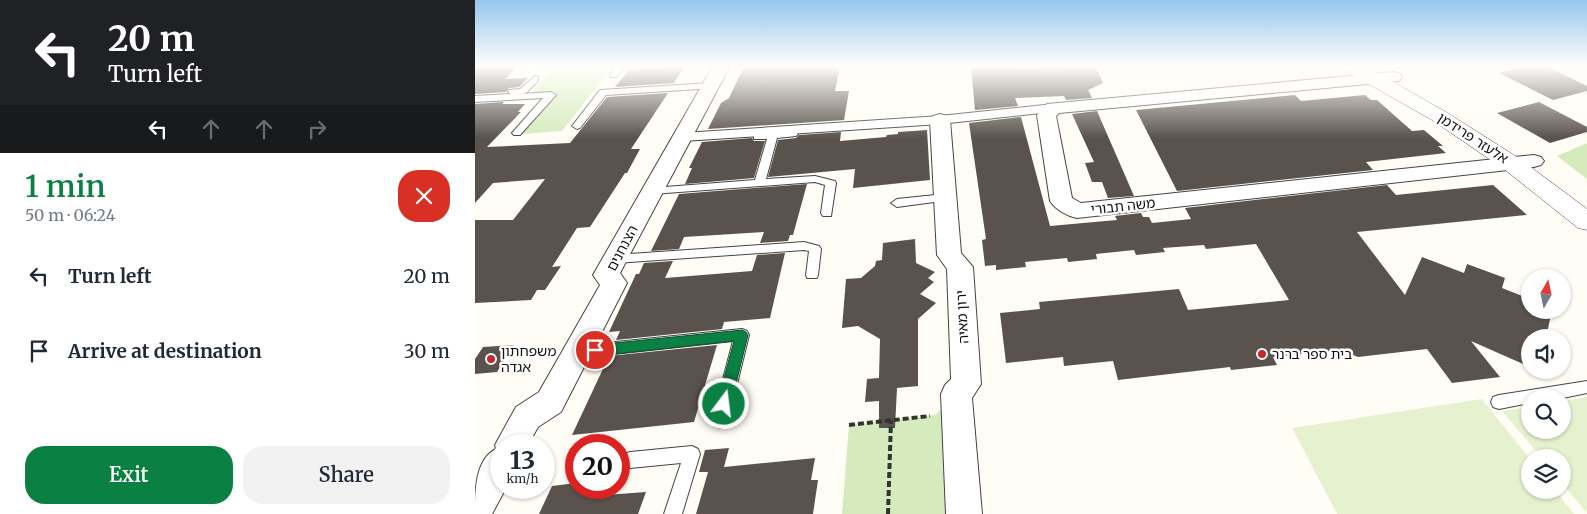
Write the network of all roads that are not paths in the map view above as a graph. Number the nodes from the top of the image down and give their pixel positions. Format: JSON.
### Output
{"nodes":[{"id":1,"x":524,"y":90,"type":"edge"},
{"id":2,"x":617,"y":90,"type":"edge"},
{"id":3,"x":708,"y":90,"type":"edge"},
{"id":4,"x":1226,"y":90,"type":"edge"},
{"id":5,"x":1402,"y":90,"type":"edge"},
{"id":6,"x":475,"y":94,"type":"edge"},
{"id":7,"x":475,"y":99,"type":"edge"},
{"id":8,"x":1053,"y":108,"type":"junction"},
{"id":9,"x":939,"y":120,"type":"junction"},
{"id":10,"x":577,"y":126,"type":"dead end"},
{"id":11,"x":517,"y":133,"type":"dead end"},
{"id":12,"x":793,"y":134,"type":"dead end"},
{"id":13,"x":773,"y":136,"type":"junction"},
{"id":14,"x":683,"y":137,"type":"junction"},
{"id":15,"x":758,"y":137,"type":"dead end"},
{"id":16,"x":1523,"y":162,"type":"junction"},
{"id":17,"x":760,"y":183,"type":"junction"},
{"id":18,"x":652,"y":191,"type":"junction"},
{"id":19,"x":945,"y":198,"type":"junction"},
{"id":20,"x":1587,"y":200,"type":"edge"},
{"id":21,"x":897,"y":203,"type":"dead end"},
{"id":22,"x":827,"y":213,"type":"dead end"},
{"id":23,"x":1587,"y":222,"type":"edge"},
{"id":24,"x":615,"y":259,"type":"junction"},
{"id":25,"x":813,"y":275,"type":"dead end"},
{"id":26,"x":577,"y":352,"type":"junction"},
{"id":27,"x":1587,"y":387,"type":"edge"},
{"id":28,"x":1499,"y":402,"type":"dead end"},
{"id":29,"x":720,"y":421,"type":"dead end"},
{"id":30,"x":517,"y":434,"type":"edge"},
{"id":31,"x":630,"y":460,"type":"edge"},
{"id":32,"x":490,"y":483,"type":"edge"},
{"id":33,"x":475,"y":510,"type":"edge"},
{"id":34,"x":673,"y":514,"type":"edge"},
{"id":35,"x":965,"y":514,"type":"edge"}],
"edges":[{"from":1,"to":6,"type":"lane"},
{"from":2,"to":10,"type":"lane"},
{"from":3,"to":14,"type":"street","name":"הצנחנים"},
{"from":4,"to":8,"type":"street"},
{"from":5,"to":16,"type":"street","name":"אלעזר פרידמן"},
{"from":7,"to":11,"type":"lane"},
{"from":8,"to":9,"type":"street"},
{"from":8,"to":16,"type":"street","name":"משה תבורי"},
{"from":9,"to":14,"type":"street"},
{"from":9,"to":19,"type":"street","name":"ירון מאיה"},
{"from":12,"to":13,"type":"lane"},
{"from":13,"to":15,"type":"lane"},
{"from":13,"to":17,"type":"lane"},
{"from":14,"to":18,"type":"street","name":"הצנחנים"},
{"from":16,"to":20,"type":"street","name":"אלעזר פרידמן"},
{"from":16,"to":23,"type":"street","name":"אלעזר פרידמן"},
{"from":17,"to":18,"type":"lane"},
{"from":17,"to":22,"type":"lane"},
{"from":18,"to":24,"type":"street","name":"הצנחנים"},
{"from":19,"to":21,"type":"lane"},
{"from":19,"to":35,"type":"street","name":"ירון מאיה"},
{"from":24,"to":25,"type":"lane"},
{"from":24,"to":26,"type":"street","name":"הצנחנים"},
{"from":26,"to":29,"type":"lane"},
{"from":26,"to":30,"type":"street","name":"הצנחנים"},
{"from":27,"to":28,"type":"lane"},
{"from":31,"to":34,"type":"lane"},
{"from":32,"to":33,"type":"street"}]}
